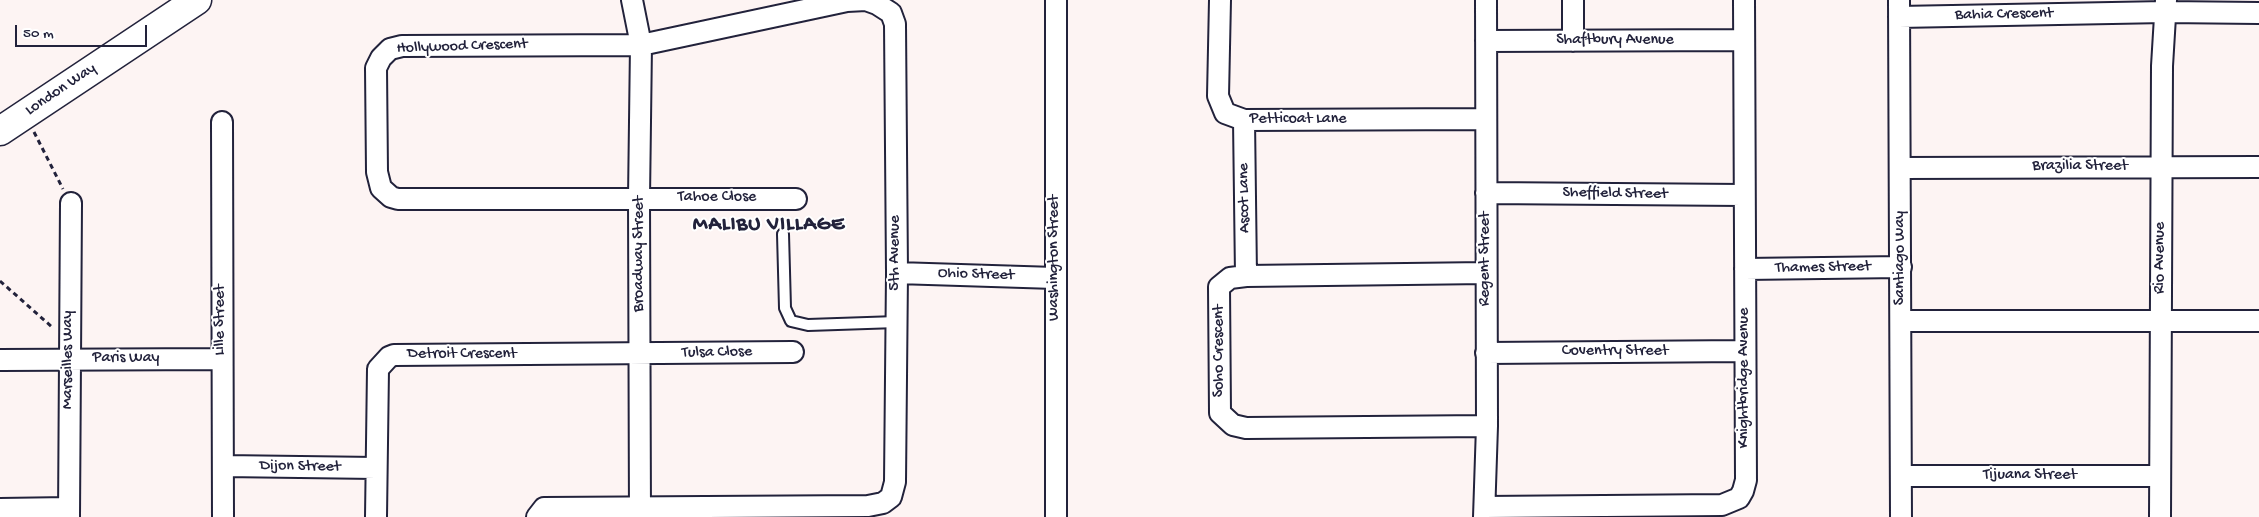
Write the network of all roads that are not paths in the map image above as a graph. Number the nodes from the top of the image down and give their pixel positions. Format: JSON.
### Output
{"nodes":[{"id":1,"x":197,"y":0,"type":"edge"},
{"id":2,"x":632,"y":0,"type":"edge"},
{"id":3,"x":1056,"y":0,"type":"edge"},
{"id":4,"x":1220,"y":0,"type":"edge"},
{"id":5,"x":1486,"y":0,"type":"edge"},
{"id":6,"x":1573,"y":0,"type":"edge"},
{"id":7,"x":1744,"y":0,"type":"edge"},
{"id":8,"x":847,"y":1,"type":"edge"},
{"id":9,"x":2166,"y":6,"type":"edge"},
{"id":10,"x":1899,"y":8,"type":"edge"},
{"id":11,"x":2259,"y":13,"type":"edge"},
{"id":12,"x":1744,"y":40,"type":"junction"},
{"id":13,"x":1486,"y":41,"type":"junction"},
{"id":14,"x":1573,"y":41,"type":"junction"},
{"id":15,"x":641,"y":45,"type":"junction"},
{"id":16,"x":1486,"y":119,"type":"junction"},
{"id":17,"x":1244,"y":120,"type":"junction"},
{"id":18,"x":222,"y":122,"type":"dead end"},
{"id":19,"x":0,"y":131,"type":"edge"},
{"id":20,"x":2162,"y":167,"type":"junction"},
{"id":21,"x":2259,"y":167,"type":"edge"},
{"id":22,"x":1900,"y":168,"type":"junction"},
{"id":23,"x":1486,"y":193,"type":"junction"},
{"id":24,"x":1744,"y":195,"type":"junction"},
{"id":25,"x":639,"y":198,"type":"junction"},
{"id":26,"x":796,"y":199,"type":"dead end"},
{"id":27,"x":70,"y":203,"type":"road end"},
{"id":28,"x":783,"y":234,"type":"dead end"},
{"id":29,"x":1901,"y":267,"type":"junction"},
{"id":30,"x":1745,"y":269,"type":"junction"},
{"id":31,"x":897,"y":273,"type":"junction"},
{"id":32,"x":1486,"y":273,"type":"junction"},
{"id":33,"x":1246,"y":276,"type":"junction"},
{"id":34,"x":1055,"y":278,"type":"junction"},
{"id":35,"x":1900,"y":320,"type":"junction"},
{"id":36,"x":2161,"y":321,"type":"junction"},
{"id":37,"x":2259,"y":321,"type":"edge"},
{"id":38,"x":896,"y":322,"type":"junction"},
{"id":39,"x":1744,"y":351,"type":"junction"},
{"id":40,"x":793,"y":352,"type":"dead end"},
{"id":41,"x":1486,"y":353,"type":"junction"},
{"id":42,"x":641,"y":354,"type":"junction"},
{"id":43,"x":69,"y":359,"type":"junction"},
{"id":44,"x":221,"y":359,"type":"junction"},
{"id":45,"x":0,"y":360,"type":"edge"},
{"id":46,"x":1487,"y":426,"type":"junction"},
{"id":47,"x":224,"y":466,"type":"junction"},
{"id":48,"x":376,"y":468,"type":"junction"},
{"id":49,"x":1900,"y":476,"type":"junction"},
{"id":50,"x":2160,"y":476,"type":"junction"},
{"id":51,"x":0,"y":510,"type":"edge"},
{"id":52,"x":1485,"y":512,"type":"edge"},
{"id":53,"x":69,"y":513,"type":"edge"},
{"id":54,"x":640,"y":513,"type":"edge"},
{"id":55,"x":223,"y":517,"type":"edge"},
{"id":56,"x":376,"y":517,"type":"edge"},
{"id":57,"x":537,"y":517,"type":"edge"},
{"id":58,"x":1056,"y":517,"type":"edge"},
{"id":59,"x":1901,"y":517,"type":"edge"},
{"id":60,"x":2160,"y":517,"type":"edge"}],
"edges":[{"from":1,"to":19,"type":"street","name":"London Way"},
{"from":2,"to":15,"type":"street","name":"Broadway Street"},
{"from":3,"to":34,"type":"street","name":"Washington Street"},
{"from":4,"to":17,"type":"street","name":"Petticoat Lane"},
{"from":5,"to":13,"type":"street","name":"Regent Street"},
{"from":6,"to":14,"type":"street"},
{"from":7,"to":12,"type":"street","name":"Knightbridge Avenue"},
{"from":8,"to":15,"type":"street","name":"5th Avenue"},
{"from":8,"to":31,"type":"street","name":"5th Avenue"},
{"from":9,"to":10,"type":"street","name":"Bahia Crescent"},
{"from":9,"to":11,"type":"street","name":"Bahia Crescent"},
{"from":9,"to":20,"type":"street","name":"Rio Avenue"},
{"from":10,"to":22,"type":"street","name":"Santiago Way"},
{"from":12,"to":14,"type":"street","name":"Shaftbury Avenue"},
{"from":12,"to":24,"type":"street","name":"Knightbridge Avenue"},
{"from":13,"to":14,"type":"street","name":"Shaftbury Avenue"},
{"from":13,"to":16,"type":"street","name":"Regent Street"},
{"from":15,"to":25,"type":"street","name":"Broadway Street"},
{"from":15,"to":25,"type":"street","name":"Hollywood Crescent"},
{"from":16,"to":17,"type":"street","name":"Petticoat Lane"},
{"from":16,"to":23,"type":"street","name":"Regent Street"},
{"from":17,"to":33,"type":"street","name":"Ascot Lane"},
{"from":18,"to":44,"type":"street","name":"Lille Street"},
{"from":20,"to":21,"type":"street","name":"Brazilia Street"},
{"from":20,"to":22,"type":"street","name":"Brazilia Street"},
{"from":20,"to":36,"type":"street","name":"Rio Avenue"},
{"from":22,"to":29,"type":"street","name":"Santiago Way"},
{"from":23,"to":24,"type":"street","name":"Sheffield Street"},
{"from":23,"to":32,"type":"street","name":"Regent Street"},
{"from":24,"to":30,"type":"street","name":"Knightbridge Avenue"},
{"from":25,"to":26,"type":"street","name":"Tahoe Close"},
{"from":25,"to":42,"type":"street","name":"Broadway Street"},
{"from":27,"to":43,"type":"street","name":"Marseilles Way"},
{"from":28,"to":38,"type":"lane"},
{"from":29,"to":30,"type":"street","name":"Thames Street"},
{"from":29,"to":35,"type":"street","name":"Santiago Way"},
{"from":30,"to":39,"type":"street","name":"Knightbridge Avenue"},
{"from":31,"to":34,"type":"street","name":"Ohio Street"},
{"from":31,"to":38,"type":"street","name":"5th Avenue"},
{"from":32,"to":33,"type":"street","name":"Soho Crescent"},
{"from":32,"to":41,"type":"street","name":"Regent Street"},
{"from":33,"to":46,"type":"street","name":"Soho Crescent"},
{"from":34,"to":58,"type":"street","name":"Washington Street"},
{"from":35,"to":36,"type":"street"},
{"from":35,"to":49,"type":"street","name":"Santiago Way"},
{"from":36,"to":37,"type":"street"},
{"from":36,"to":50,"type":"street","name":"Rio Avenue"},
{"from":38,"to":54,"type":"street","name":"5th Avenue"},
{"from":39,"to":41,"type":"street","name":"Coventry Street"},
{"from":39,"to":52,"type":"street","name":"Knightbridge Avenue"},
{"from":40,"to":42,"type":"street","name":"Tulsa Close"},
{"from":41,"to":46,"type":"street","name":"Regent Street"},
{"from":42,"to":48,"type":"street","name":"Detroit Crescent"},
{"from":42,"to":54,"type":"street","name":"Broadway Street"},
{"from":43,"to":44,"type":"street","name":"Paris Way"},
{"from":43,"to":45,"type":"street","name":"Paris Way"},
{"from":43,"to":53,"type":"street","name":"Marseilles Way"},
{"from":44,"to":47,"type":"street","name":"Lille Street"},
{"from":46,"to":52,"type":"street","name":"Regent Street"},
{"from":47,"to":48,"type":"street","name":"Dijon Street"},
{"from":47,"to":55,"type":"street","name":"Lille Street"},
{"from":48,"to":56,"type":"street","name":"Detroit Crescent"},
{"from":49,"to":50,"type":"street","name":"Tijuana Street"},
{"from":49,"to":59,"type":"street","name":"Santiago Way"},
{"from":50,"to":60,"type":"street","name":"Rio Avenue"},
{"from":51,"to":53,"type":"street"},
{"from":54,"to":57,"type":"street"}]}
